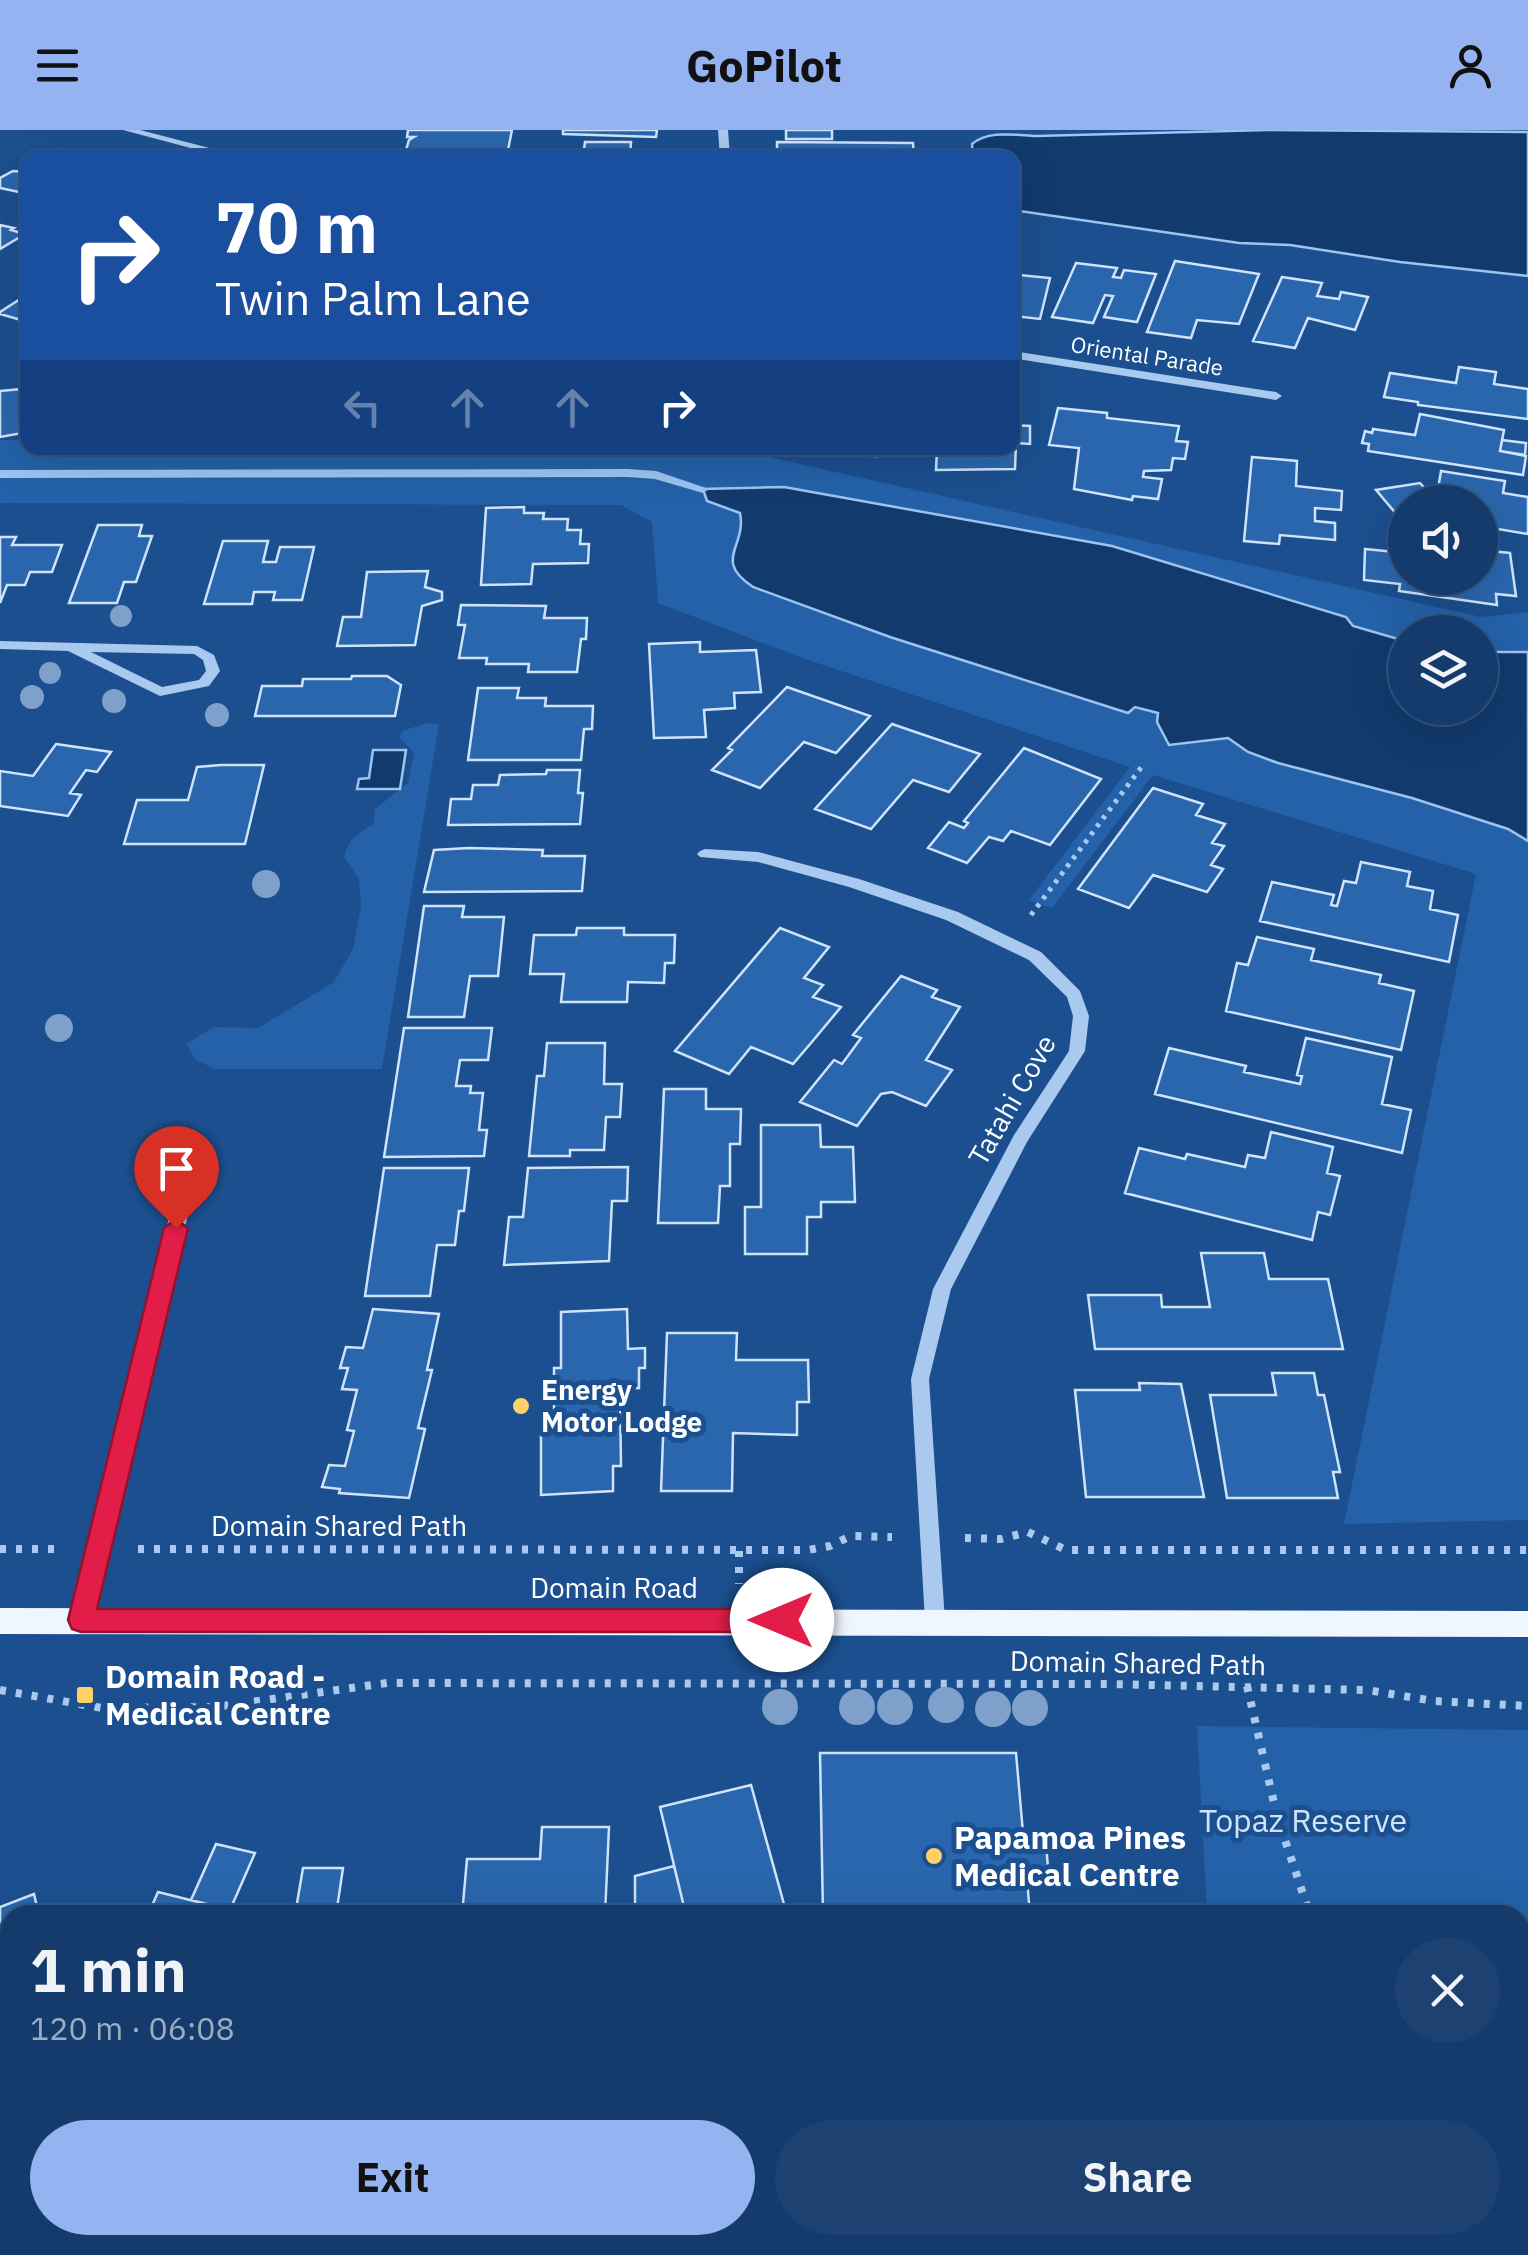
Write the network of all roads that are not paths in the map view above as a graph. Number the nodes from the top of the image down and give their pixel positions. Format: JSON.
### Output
{"nodes":[{"id":1,"x":128,"y":130,"type":"edge"},
{"id":2,"x":210,"y":150,"type":"edge"},
{"id":3,"x":1020,"y":355,"type":"edge"},
{"id":4,"x":1276,"y":396,"type":"dead end"},
{"id":5,"x":0,"y":645,"type":"edge"},
{"id":6,"x":71,"y":647,"type":"junction"},
{"id":7,"x":705,"y":854,"type":"dead end"},
{"id":8,"x":193,"y":1156,"type":"dead end"},
{"id":9,"x":0,"y":1620,"type":"edge"},
{"id":10,"x":81,"y":1620,"type":"junction"},
{"id":11,"x":935,"y":1620,"type":"junction"},
{"id":12,"x":1528,"y":1624,"type":"edge"}],
"edges":[{"from":1,"to":2,"type":"street"},
{"from":3,"to":4,"type":"street","name":"Oriental Parade"},
{"from":5,"to":6,"type":"street"},
{"from":6,"to":6,"type":"street"},
{"from":7,"to":11,"type":"street","name":"Tatahi Cove"},
{"from":8,"to":10,"type":"street"},
{"from":9,"to":10,"type":"main road","name":"Domain Road"},
{"from":10,"to":11,"type":"main road","name":"Domain Road"},
{"from":11,"to":12,"type":"main road","name":"Domain Road"}]}
